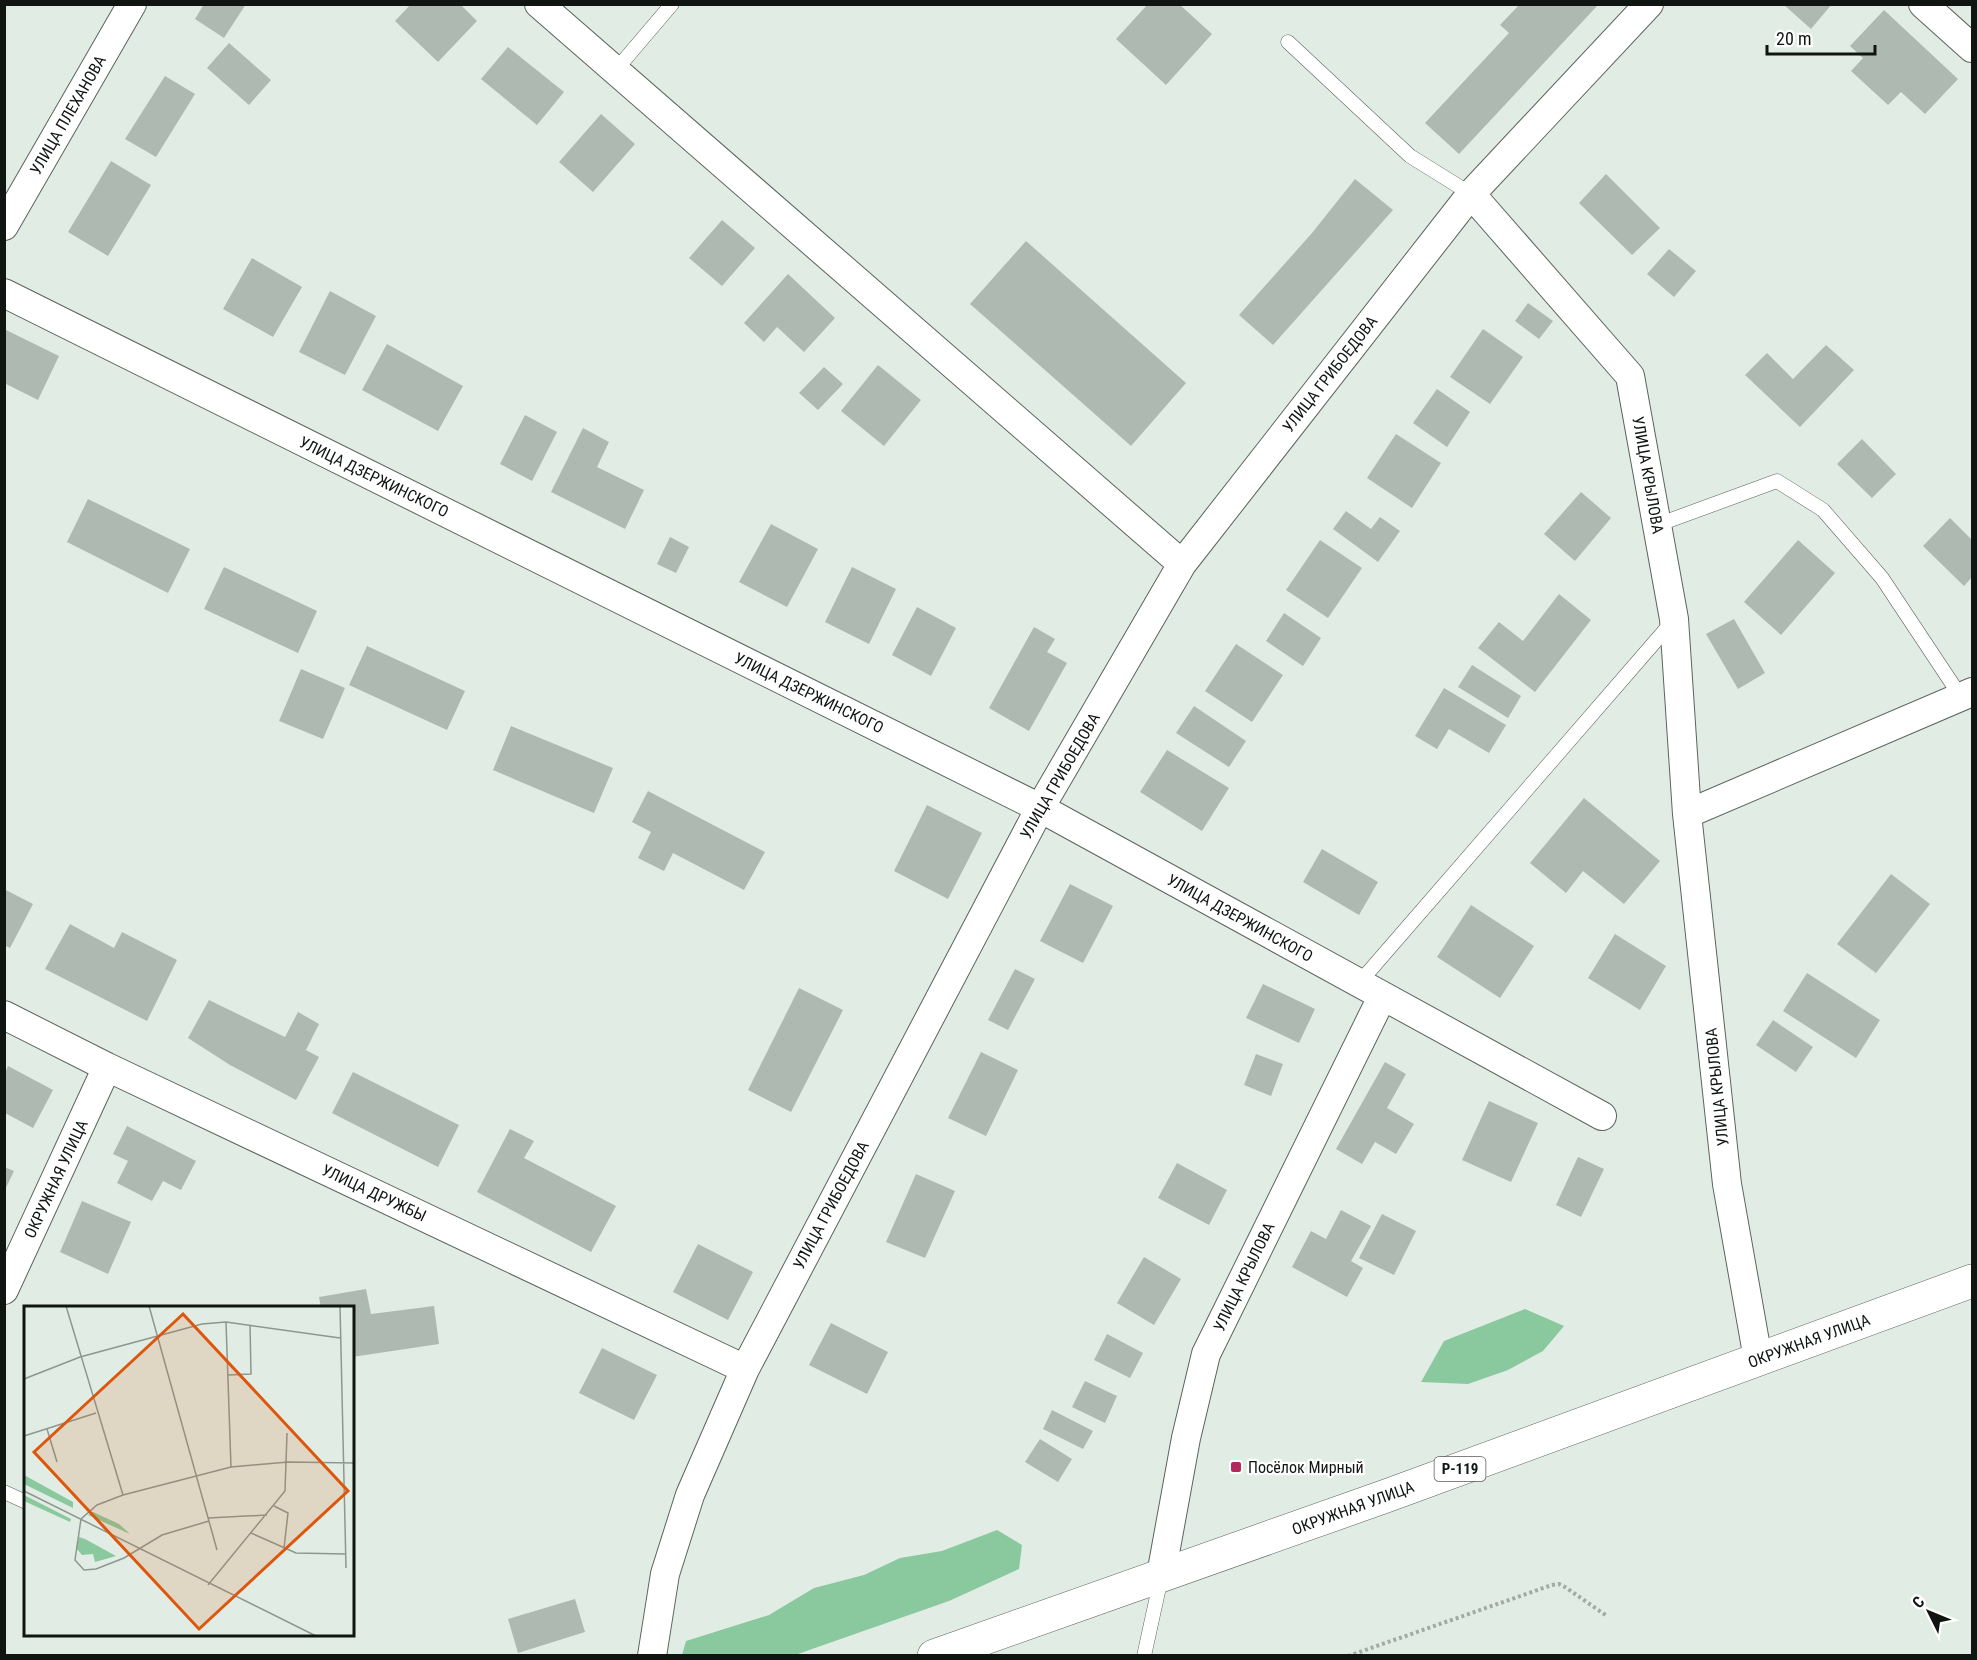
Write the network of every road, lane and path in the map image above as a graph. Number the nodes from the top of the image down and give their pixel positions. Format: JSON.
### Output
{"nodes":[{"id":1,"x":132,"y":4,"type":"edge"},
{"id":2,"x":539,"y":4,"type":"edge"},
{"id":3,"x":672,"y":4,"type":"edge"},
{"id":4,"x":1648,"y":4,"type":"edge"},
{"id":5,"x":1923,"y":4,"type":"edge"},
{"id":6,"x":1288,"y":42,"type":"dead end"},
{"id":7,"x":1972,"y":48,"type":"edge"},
{"id":8,"x":615,"y":71,"type":"junction"},
{"id":9,"x":1471,"y":194,"type":"junction"},
{"id":10,"x":4,"y":226,"type":"edge"},
{"id":11,"x":4,"y":293,"type":"edge"},
{"id":12,"x":1657,"y":525,"type":"junction"},
{"id":13,"x":1182,"y":564,"type":"junction"},
{"id":14,"x":1674,"y":619,"type":"junction"},
{"id":15,"x":1967,"y":695,"type":"edge"},
{"id":16,"x":1040,"y":808,"type":"junction"},
{"id":17,"x":1688,"y":814,"type":"junction"},
{"id":18,"x":1370,"y":990,"type":"junction"},
{"id":19,"x":4,"y":1015,"type":"edge"},
{"id":20,"x":107,"y":1067,"type":"junction"},
{"id":21,"x":1602,"y":1116,"type":"dead end"},
{"id":22,"x":1972,"y":1281,"type":"edge"},
{"id":23,"x":4,"y":1290,"type":"edge"},
{"id":24,"x":1758,"y":1359,"type":"junction"},
{"id":25,"x":745,"y":1369,"type":"junction"},
{"id":26,"x":4,"y":1492,"type":"edge"},
{"id":27,"x":24,"y":1501,"type":"edge"},
{"id":28,"x":1161,"y":1575,"type":"junction"},
{"id":29,"x":1607,"y":1616,"type":"dead end"},
{"id":30,"x":652,"y":1656,"type":"edge"},
{"id":31,"x":934,"y":1656,"type":"edge"},
{"id":32,"x":1144,"y":1656,"type":"edge"},
{"id":33,"x":1348,"y":1656,"type":"edge"}],
"edges":[{"from":1,"to":10,"type":"street","name":"УЛИЦА ПЛЕХАНОВА"},
{"from":2,"to":8,"type":"street"},
{"from":3,"to":8,"type":"lane"},
{"from":4,"to":9,"type":"street","name":"УЛИЦА ГРИБОЕДОВА"},
{"from":5,"to":7,"type":"street"},
{"from":6,"to":9,"type":"lane"},
{"from":8,"to":13,"type":"street"},
{"from":9,"to":12,"type":"street","name":"УЛИЦА КРЫЛОВА"},
{"from":9,"to":13,"type":"street","name":"УЛИЦА ГРИБОЕДОВА"},
{"from":11,"to":16,"type":"street","name":"УЛИЦА ДЗЕРЖИНСКОГО"},
{"from":12,"to":14,"type":"street","name":"УЛИЦА КРЫЛОВА"},
{"from":12,"to":15,"type":"lane"},
{"from":13,"to":16,"type":"street","name":"УЛИЦА ГРИБОЕДОВА"},
{"from":14,"to":17,"type":"street","name":"УЛИЦА КРЫЛОВА"},
{"from":14,"to":18,"type":"lane"},
{"from":15,"to":17,"type":"street"},
{"from":16,"to":18,"type":"street","name":"УЛИЦА ДЗЕРЖИНСКОГО"},
{"from":16,"to":25,"type":"street","name":"УЛИЦА ГРИБОЕДОВА"},
{"from":17,"to":24,"type":"street","name":"УЛИЦА КРЫЛОВА"},
{"from":18,"to":21,"type":"street","name":"УЛИЦА ДЗЕРЖИНСКОГО"},
{"from":18,"to":28,"type":"street","name":"УЛИЦА КРЫЛОВА"},
{"from":19,"to":20,"type":"street","name":"УЛИЦА ДРУЖБЫ"},
{"from":20,"to":23,"type":"street","name":"ОКРУЖНАЯ УЛИЦА"},
{"from":20,"to":25,"type":"street","name":"УЛИЦА ДРУЖБЫ"},
{"from":22,"to":24,"type":"highway","name":"ОКРУЖНАЯ УЛИЦА","number":"Р-119"},
{"from":24,"to":28,"type":"highway","name":"ОКРУЖНАЯ УЛИЦА","number":"Р-119"},
{"from":25,"to":30,"type":"street","name":"УЛИЦА ГРИБОЕДОВА"},
{"from":26,"to":27,"type":"lane"},
{"from":28,"to":31,"type":"highway","name":"ОКРУЖНАЯ УЛИЦА","number":"Р-119"},
{"from":28,"to":32,"type":"lane"},
{"from":29,"to":33,"type":"path"}]}
